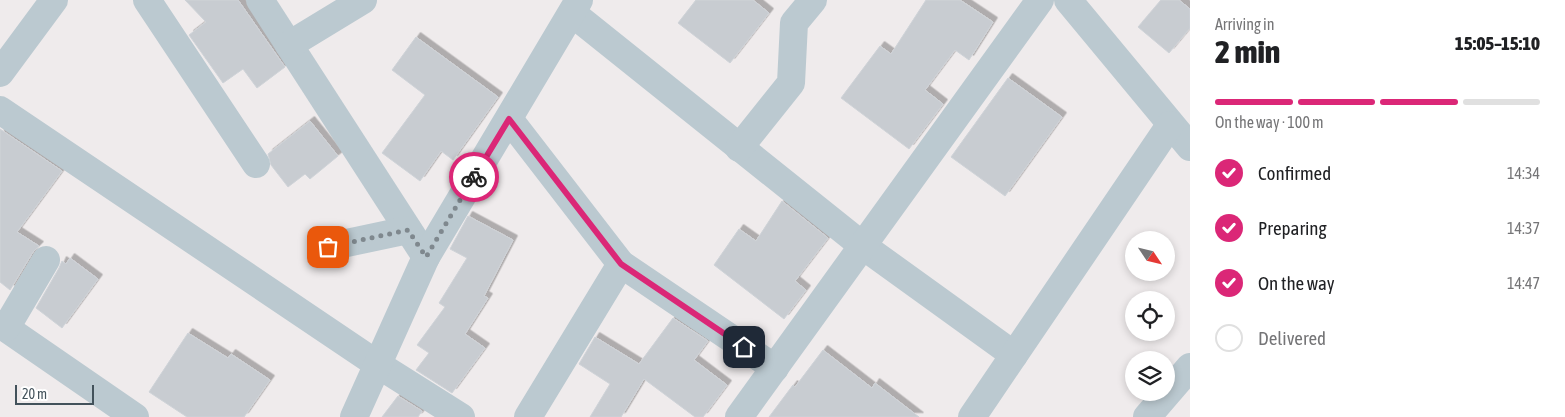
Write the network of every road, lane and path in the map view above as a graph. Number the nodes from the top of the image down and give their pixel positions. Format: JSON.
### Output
{"nodes":[{"id":1,"x":54,"y":0,"type":"edge"},
{"id":2,"x":147,"y":0,"type":"edge"},
{"id":3,"x":260,"y":0,"type":"edge"},
{"id":4,"x":363,"y":0,"type":"edge"},
{"id":5,"x":813,"y":0,"type":"edge"},
{"id":6,"x":1040,"y":0,"type":"edge"},
{"id":7,"x":1068,"y":0,"type":"edge"},
{"id":8,"x":576,"y":6,"type":"edge"},
{"id":9,"x":289,"y":45,"type":"junction"},
{"id":10,"x":0,"y":73,"type":"edge"},
{"id":11,"x":0,"y":110,"type":"edge"},
{"id":12,"x":509,"y":119,"type":"junction"},
{"id":13,"x":1170,"y":125,"type":"junction"},
{"id":14,"x":1190,"y":147,"type":"edge"},
{"id":15,"x":739,"y":148,"type":"junction"},
{"id":16,"x":256,"y":164,"type":"dead end"},
{"id":17,"x":408,"y":230,"type":"junction"},
{"id":18,"x":862,"y":246,"type":"junction"},
{"id":19,"x":328,"y":247,"type":"dead end"},
{"id":20,"x":426,"y":257,"type":"junction"},
{"id":21,"x":46,"y":260,"type":"dead end"},
{"id":22,"x":621,"y":264,"type":"junction"},
{"id":23,"x":3,"y":326,"type":"edge"},
{"id":24,"x":1014,"y":355,"type":"junction"},
{"id":25,"x":378,"y":364,"type":"junction"},
{"id":26,"x":1190,"y":367,"type":"edge"},
{"id":27,"x":775,"y":368,"type":"junction"},
{"id":28,"x":135,"y":417,"type":"edge"},
{"id":29,"x":354,"y":417,"type":"edge"},
{"id":30,"x":461,"y":417,"type":"edge"},
{"id":31,"x":528,"y":417,"type":"edge"},
{"id":32,"x":739,"y":417,"type":"edge"},
{"id":33,"x":972,"y":417,"type":"edge"},
{"id":34,"x":1147,"y":417,"type":"edge"}],
"edges":[{"from":1,"to":10,"type":"street"},
{"from":2,"to":16,"type":"street"},
{"from":3,"to":9,"type":"street"},
{"from":4,"to":9,"type":"street"},
{"from":5,"to":15,"type":"street"},
{"from":6,"to":18,"type":"street"},
{"from":7,"to":13,"type":"street"},
{"from":8,"to":12,"type":"street"},
{"from":8,"to":15,"type":"street"},
{"from":9,"to":17,"type":"street"},
{"from":11,"to":25,"type":"street"},
{"from":12,"to":20,"type":"street"},
{"from":12,"to":22,"type":"street"},
{"from":13,"to":14,"type":"street"},
{"from":13,"to":24,"type":"street"},
{"from":15,"to":18,"type":"street"},
{"from":17,"to":19,"type":"street"},
{"from":17,"to":20,"type":"street"},
{"from":18,"to":24,"type":"street"},
{"from":18,"to":27,"type":"street"},
{"from":20,"to":25,"type":"street"},
{"from":21,"to":23,"type":"street"},
{"from":22,"to":27,"type":"street"},
{"from":22,"to":31,"type":"street"},
{"from":23,"to":28,"type":"street"},
{"from":24,"to":33,"type":"street"},
{"from":25,"to":29,"type":"street"},
{"from":25,"to":30,"type":"street"},
{"from":26,"to":34,"type":"street"},
{"from":27,"to":32,"type":"street"}]}
